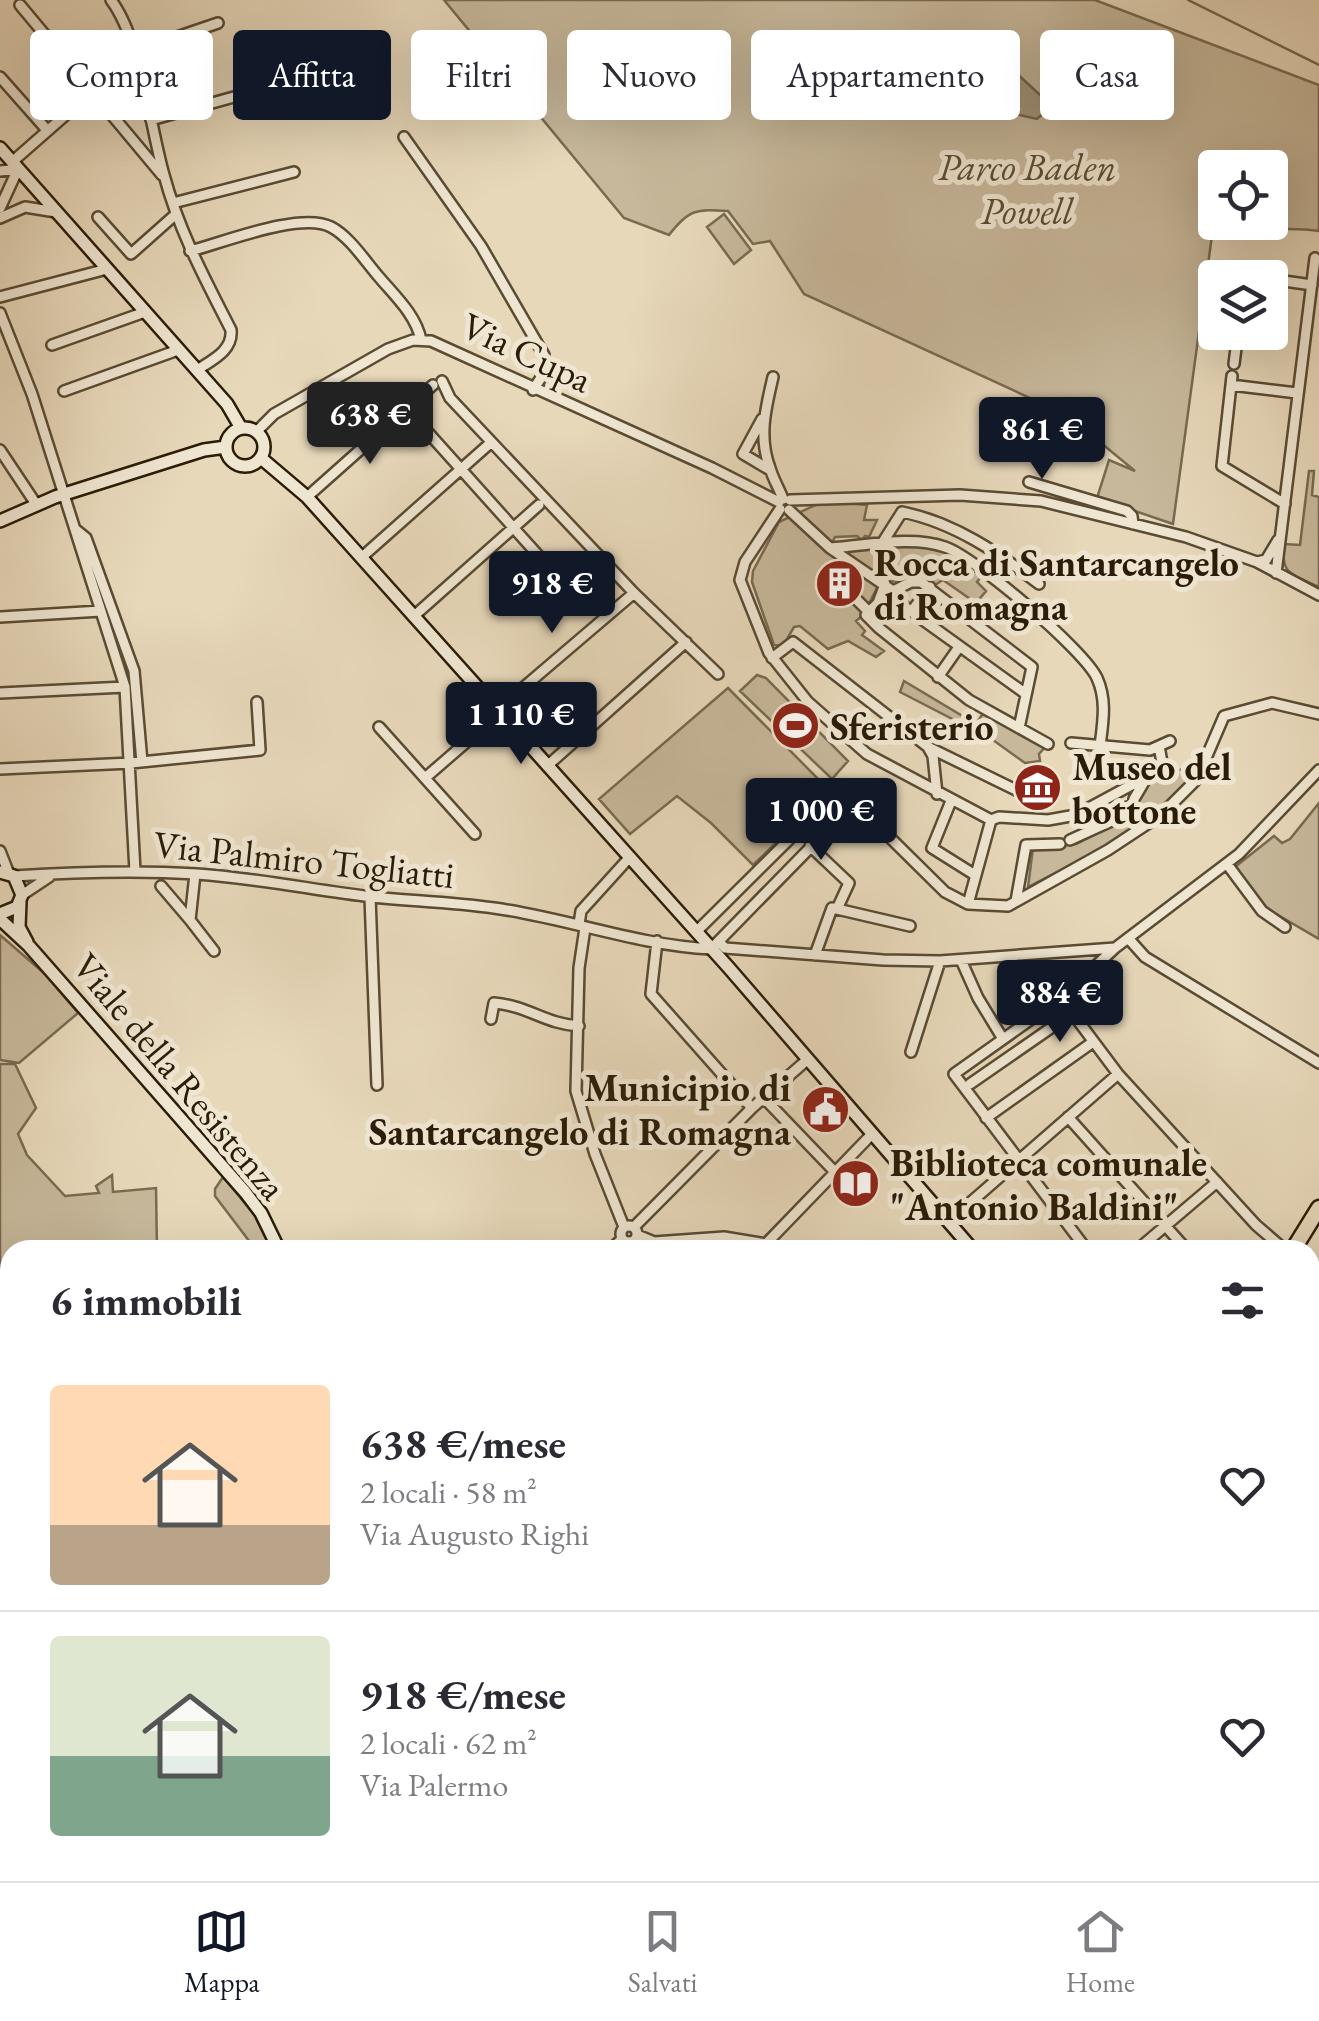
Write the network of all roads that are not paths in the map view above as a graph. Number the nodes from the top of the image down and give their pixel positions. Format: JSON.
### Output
{"nodes":[{"id":1,"x":111,"y":0,"type":"edge"},
{"id":2,"x":20,"y":5,"type":"dead end"},
{"id":3,"x":218,"y":22,"type":"dead end"},
{"id":4,"x":42,"y":30,"type":"edge"},
{"id":5,"x":125,"y":30,"type":"edge"},
{"id":6,"x":197,"y":30,"type":"edge"},
{"id":7,"x":0,"y":77,"type":"edge"},
{"id":8,"x":59,"y":120,"type":"edge"},
{"id":9,"x":118,"y":120,"type":"edge"},
{"id":10,"x":151,"y":120,"type":"edge"},
{"id":11,"x":47,"y":130,"type":"junction"},
{"id":12,"x":404,"y":137,"type":"dead end"},
{"id":13,"x":0,"y":148,"type":"edge"},
{"id":14,"x":15,"y":166,"type":"junction"},
{"id":15,"x":0,"y":171,"type":"edge"},
{"id":16,"x":294,"y":172,"type":"dead end"},
{"id":17,"x":164,"y":178,"type":"junction"},
{"id":18,"x":172,"y":202,"type":"junction"},
{"id":19,"x":0,"y":208,"type":"edge"},
{"id":20,"x":56,"y":212,"type":"junction"},
{"id":21,"x":176,"y":214,"type":"junction"},
{"id":22,"x":98,"y":217,"type":"dead end"},
{"id":23,"x":0,"y":218,"type":"edge"},
{"id":24,"x":190,"y":251,"type":"junction"},
{"id":25,"x":1316,"y":258,"type":"dead end"},
{"id":26,"x":107,"y":269,"type":"junction"},
{"id":27,"x":1288,"y":282,"type":"edge"},
{"id":28,"x":1312,"y":285,"type":"junction"},
{"id":29,"x":0,"y":298,"type":"edge"},
{"id":30,"x":145,"y":312,"type":"junction"},
{"id":31,"x":0,"y":313,"type":"edge"},
{"id":32,"x":421,"y":340,"type":"junction"},
{"id":33,"x":52,"y":345,"type":"dead end"},
{"id":34,"x":178,"y":350,"type":"junction"},
{"id":35,"x":1236,"y":350,"type":"edge"},
{"id":36,"x":1234,"y":364,"type":"dead end"},
{"id":37,"x":196,"y":370,"type":"junction"},
{"id":38,"x":773,"y":377,"type":"dead end"},
{"id":39,"x":534,"y":390,"type":"junction"},
{"id":40,"x":64,"y":391,"type":"dead end"},
{"id":41,"x":1297,"y":393,"type":"junction"},
{"id":42,"x":407,"y":409,"type":"junction"},
{"id":43,"x":764,"y":416,"type":"junction"},
{"id":44,"x":241,"y":428,"type":"junction"},
{"id":45,"x":256,"y":432,"type":"junction"},
{"id":46,"x":226,"y":446,"type":"junction"},
{"id":47,"x":487,"y":446,"type":"dead end"},
{"id":48,"x":0,"y":450,"type":"edge"},
{"id":49,"x":261,"y":458,"type":"junction"},
{"id":50,"x":460,"y":469,"type":"junction"},
{"id":51,"x":770,"y":470,"type":"junction"},
{"id":52,"x":1030,"y":482,"type":"dead end"},
{"id":53,"x":64,"y":494,"type":"junction"},
{"id":54,"x":307,"y":497,"type":"junction"},
{"id":55,"x":36,"y":504,"type":"junction"},
{"id":56,"x":785,"y":504,"type":"junction"},
{"id":57,"x":1285,"y":504,"type":"junction"},
{"id":58,"x":539,"y":505,"type":"dead end"},
{"id":59,"x":0,"y":520,"type":"edge"},
{"id":60,"x":1132,"y":524,"type":"junction"},
{"id":61,"x":73,"y":527,"type":"junction"},
{"id":62,"x":512,"y":528,"type":"junction"},
{"id":63,"x":1281,"y":533,"type":"junction"},
{"id":64,"x":881,"y":545,"type":"junction"},
{"id":65,"x":830,"y":548,"type":"junction"},
{"id":66,"x":362,"y":557,"type":"junction"},
{"id":67,"x":1257,"y":562,"type":"junction"},
{"id":68,"x":1276,"y":573,"type":"junction"},
{"id":69,"x":1039,"y":584,"type":"dead end"},
{"id":70,"x":889,"y":587,"type":"junction"},
{"id":71,"x":930,"y":587,"type":"junction"},
{"id":72,"x":634,"y":592,"type":"junction"},
{"id":73,"x":572,"y":593,"type":"dead end"},
{"id":74,"x":850,"y":593,"type":"dead end"},
{"id":75,"x":1319,"y":595,"type":"edge"},
{"id":76,"x":102,"y":611,"type":"junction"},
{"id":77,"x":911,"y":612,"type":"junction"},
{"id":78,"x":868,"y":613,"type":"junction"},
{"id":79,"x":414,"y":616,"type":"junction"},
{"id":80,"x":0,"y":617,"type":"edge"},
{"id":81,"x":122,"y":637,"type":"junction"},
{"id":82,"x":112,"y":642,"type":"junction"},
{"id":83,"x":686,"y":642,"type":"junction"},
{"id":84,"x":958,"y":647,"type":"junction"},
{"id":85,"x":772,"y":658,"type":"junction"},
{"id":86,"x":718,"y":674,"type":"dead end"},
{"id":87,"x":938,"y":676,"type":"junction"},
{"id":88,"x":125,"y":687,"type":"junction"},
{"id":89,"x":0,"y":693,"type":"edge"},
{"id":90,"x":1026,"y":694,"type":"junction"},
{"id":91,"x":257,"y":702,"type":"dead end"},
{"id":92,"x":499,"y":712,"type":"junction"},
{"id":93,"x":1319,"y":714,"type":"edge"},
{"id":94,"x":378,"y":728,"type":"dead end"},
{"id":95,"x":1019,"y":728,"type":"junction"},
{"id":96,"x":1170,"y":741,"type":"dead end"},
{"id":97,"x":1071,"y":743,"type":"dead end"},
{"id":98,"x":1048,"y":744,"type":"dead end"},
{"id":99,"x":1100,"y":746,"type":"junction"},
{"id":100,"x":1158,"y":746,"type":"junction"},
{"id":101,"x":928,"y":747,"type":"junction"},
{"id":102,"x":136,"y":762,"type":"junction"},
{"id":103,"x":547,"y":766,"type":"junction"},
{"id":104,"x":0,"y":769,"type":"edge"},
{"id":105,"x":1319,"y":770,"type":"edge"},
{"id":106,"x":425,"y":778,"type":"junction"},
{"id":107,"x":1145,"y":780,"type":"junction"},
{"id":108,"x":1022,"y":793,"type":"dead end"},
{"id":109,"x":938,"y":794,"type":"junction"},
{"id":110,"x":951,"y":801,"type":"junction"},
{"id":111,"x":848,"y":809,"type":"junction"},
{"id":112,"x":991,"y":820,"type":"junction"},
{"id":113,"x":475,"y":834,"type":"dead end"},
{"id":114,"x":0,"y":839,"type":"edge"},
{"id":115,"x":810,"y":846,"type":"junction"},
{"id":116,"x":0,"y":851,"type":"edge"},
{"id":117,"x":628,"y":858,"type":"junction"},
{"id":118,"x":1227,"y":864,"type":"junction"},
{"id":119,"x":134,"y":871,"type":"junction"},
{"id":120,"x":756,"y":872,"type":"junction"},
{"id":121,"x":8,"y":874,"type":"edge"},
{"id":122,"x":56,"y":874,"type":"junction"},
{"id":123,"x":195,"y":874,"type":"junction"},
{"id":124,"x":974,"y":875,"type":"junction"},
{"id":125,"x":162,"y":886,"type":"dead end"},
{"id":126,"x":770,"y":887,"type":"junction"},
{"id":127,"x":370,"y":896,"type":"junction"},
{"id":128,"x":21,"y":898,"type":"junction"},
{"id":129,"x":1016,"y":901,"type":"junction"},
{"id":130,"x":968,"y":904,"type":"junction"},
{"id":131,"x":837,"y":909,"type":"junction"},
{"id":132,"x":0,"y":916,"type":"edge"},
{"id":133,"x":190,"y":920,"type":"junction"},
{"id":134,"x":582,"y":926,"type":"junction"},
{"id":135,"x":910,"y":926,"type":"dead end"},
{"id":136,"x":1285,"y":927,"type":"dead end"},
{"id":137,"x":696,"y":932,"type":"junction"},
{"id":138,"x":1128,"y":938,"type":"junction"},
{"id":139,"x":657,"y":942,"type":"junction"},
{"id":140,"x":715,"y":945,"type":"junction"},
{"id":141,"x":29,"y":946,"type":"junction"},
{"id":142,"x":1115,"y":948,"type":"junction"},
{"id":143,"x":214,"y":951,"type":"dead end"},
{"id":144,"x":815,"y":955,"type":"junction"},
{"id":145,"x":961,"y":960,"type":"junction"},
{"id":146,"x":940,"y":961,"type":"junction"},
{"id":147,"x":1060,"y":998,"type":"junction"},
{"id":148,"x":1071,"y":1014,"type":"junction"},
{"id":149,"x":492,"y":1020,"type":"dead end"},
{"id":150,"x":579,"y":1026,"type":"junction"},
{"id":151,"x":1003,"y":1039,"type":"junction"},
{"id":152,"x":1093,"y":1042,"type":"junction"},
{"id":153,"x":911,"y":1052,"type":"dead end"},
{"id":154,"x":807,"y":1060,"type":"junction"},
{"id":155,"x":1319,"y":1063,"type":"edge"},
{"id":156,"x":1118,"y":1074,"type":"junction"},
{"id":157,"x":970,"y":1084,"type":"dead end"},
{"id":158,"x":378,"y":1086,"type":"dead end"},
{"id":159,"x":764,"y":1098,"type":"junction"},
{"id":160,"x":752,"y":1108,"type":"junction"},
{"id":161,"x":1068,"y":1117,"type":"junction"},
{"id":162,"x":986,"y":1118,"type":"junction"},
{"id":163,"x":872,"y":1136,"type":"junction"},
{"id":164,"x":1018,"y":1160,"type":"junction"},
{"id":165,"x":834,"y":1172,"type":"junction"},
{"id":166,"x":1217,"y":1182,"type":"junction"},
{"id":167,"x":1319,"y":1208,"type":"edge"},
{"id":168,"x":948,"y":1222,"type":"junction"},
{"id":169,"x":1166,"y":1226,"type":"junction"},
{"id":170,"x":632,"y":1230,"type":"junction"},
{"id":171,"x":622,"y":1239,"type":"edge"},
{"id":172,"x":275,"y":1240,"type":"edge"},
{"id":173,"x":630,"y":1240,"type":"edge"},
{"id":174,"x":650,"y":1240,"type":"edge"},
{"id":175,"x":682,"y":1240,"type":"edge"},
{"id":176,"x":736,"y":1240,"type":"edge"},
{"id":177,"x":770,"y":1240,"type":"edge"},
{"id":178,"x":964,"y":1240,"type":"edge"},
{"id":179,"x":1079,"y":1240,"type":"edge"},
{"id":180,"x":1149,"y":1240,"type":"edge"},
{"id":181,"x":1178,"y":1240,"type":"edge"},
{"id":182,"x":1274,"y":1240,"type":"edge"},
{"id":183,"x":1299,"y":1240,"type":"edge"}],
"edges":[{"from":1,"to":5,"type":"street"},
{"from":2,"to":4,"type":"street"},
{"from":3,"to":6,"type":"street"},
{"from":7,"to":11,"type":"street"},
{"from":8,"to":11,"type":"street"},
{"from":9,"to":17,"type":"street"},
{"from":10,"to":17,"type":"street"},
{"from":11,"to":14,"type":"street"},
{"from":12,"to":39,"type":"street"},
{"from":13,"to":14,"type":"main road"},
{"from":14,"to":15,"type":"street"},
{"from":14,"to":19,"type":"street"},
{"from":14,"to":20,"type":"main road"},
{"from":16,"to":18,"type":"street"},
{"from":17,"to":18,"type":"street"},
{"from":18,"to":21,"type":"street"},
{"from":20,"to":23,"type":"street"},
{"from":20,"to":26,"type":"main road"},
{"from":21,"to":22,"type":"street"},
{"from":21,"to":24,"type":"street"},
{"from":24,"to":32,"type":"street"},
{"from":24,"to":37,"type":"street"},
{"from":25,"to":28,"type":"street"},
{"from":26,"to":29,"type":"street"},
{"from":26,"to":30,"type":"main road"},
{"from":27,"to":28,"type":"street"},
{"from":28,"to":41,"type":"street"},
{"from":30,"to":33,"type":"street"},
{"from":30,"to":34,"type":"main road"},
{"from":31,"to":53,"type":"street"},
{"from":32,"to":39,"type":"street","name":"Via Cupa"},
{"from":32,"to":45,"type":"street","name":"Via Cupa"},
{"from":34,"to":37,"type":"main road"},
{"from":34,"to":40,"type":"street"},
{"from":35,"to":36,"type":"street"},
{"from":37,"to":44,"type":"main road"},
{"from":38,"to":43,"type":"street"},
{"from":39,"to":56,"type":"street","name":"Via Cupa"},
{"from":41,"to":57,"type":"street"},
{"from":41,"to":57,"type":"street"},
{"from":42,"to":50,"type":"street"},
{"from":42,"to":54,"type":"street"},
{"from":42,"to":72,"type":"street"},
{"from":43,"to":51,"type":"street"},
{"from":43,"to":51,"type":"street"},
{"from":44,"to":45,"type":"main road"},
{"from":44,"to":46,"type":"main road"},
{"from":45,"to":49,"type":"main road"},
{"from":46,"to":49,"type":"main road"},
{"from":46,"to":53,"type":"main road"},
{"from":47,"to":50,"type":"street"},
{"from":48,"to":55,"type":"street"},
{"from":49,"to":54,"type":"main road"},
{"from":50,"to":62,"type":"street"},
{"from":50,"to":66,"type":"street"},
{"from":51,"to":56,"type":"street"},
{"from":52,"to":60,"type":"street"},
{"from":53,"to":55,"type":"main road"},
{"from":53,"to":61,"type":"street"},
{"from":54,"to":66,"type":"main road"},
{"from":55,"to":59,"type":"main road"},
{"from":56,"to":60,"type":"street"},
{"from":56,"to":65,"type":"street"},
{"from":56,"to":85,"type":"street"},
{"from":57,"to":63,"type":"street"},
{"from":58,"to":62,"type":"street"},
{"from":60,"to":67,"type":"street"},
{"from":61,"to":76,"type":"street"},
{"from":61,"to":81,"type":"street"},
{"from":62,"to":73,"type":"street"},
{"from":62,"to":79,"type":"street"},
{"from":63,"to":67,"type":"street"},
{"from":63,"to":68,"type":"street"},
{"from":64,"to":65,"type":"street"},
{"from":64,"to":69,"type":"street"},
{"from":64,"to":99,"type":"street"},
{"from":65,"to":70,"type":"street"},
{"from":66,"to":79,"type":"main road"},
{"from":67,"to":68,"type":"street"},
{"from":68,"to":75,"type":"street"},
{"from":70,"to":71,"type":"street"},
{"from":70,"to":77,"type":"street"},
{"from":70,"to":78,"type":"street"},
{"from":71,"to":77,"type":"street"},
{"from":71,"to":90,"type":"street"},
{"from":72,"to":83,"type":"street"},
{"from":72,"to":92,"type":"street"},
{"from":74,"to":78,"type":"street"},
{"from":76,"to":80,"type":"street"},
{"from":76,"to":82,"type":"street"},
{"from":77,"to":84,"type":"street"},
{"from":78,"to":87,"type":"street"},
{"from":79,"to":92,"type":"main road"},
{"from":81,"to":82,"type":"street"},
{"from":81,"to":102,"type":"street"},
{"from":82,"to":88,"type":"street"},
{"from":83,"to":86,"type":"street"},
{"from":83,"to":103,"type":"street"},
{"from":84,"to":87,"type":"street"},
{"from":84,"to":90,"type":"street"},
{"from":85,"to":101,"type":"street"},
{"from":85,"to":109,"type":"street"},
{"from":87,"to":95,"type":"street"},
{"from":88,"to":89,"type":"street"},
{"from":88,"to":102,"type":"street"},
{"from":90,"to":95,"type":"street"},
{"from":91,"to":102,"type":"street"},
{"from":92,"to":103,"type":"main road"},
{"from":92,"to":106,"type":"street"},
{"from":93,"to":129,"type":"street"},
{"from":94,"to":106,"type":"street"},
{"from":95,"to":98,"type":"street"},
{"from":96,"to":100,"type":"street"},
{"from":97,"to":99,"type":"street"},
{"from":99,"to":100,"type":"street"},
{"from":100,"to":107,"type":"street"},
{"from":101,"to":108,"type":"street"},
{"from":101,"to":109,"type":"street"},
{"from":102,"to":104,"type":"street"},
{"from":102,"to":119,"type":"street"},
{"from":103,"to":117,"type":"main road"},
{"from":105,"to":118,"type":"street"},
{"from":106,"to":113,"type":"street"},
{"from":107,"to":112,"type":"street"},
{"from":107,"to":129,"type":"street"},
{"from":109,"to":110,"type":"street"},
{"from":110,"to":112,"type":"street"},
{"from":110,"to":124,"type":"street"},
{"from":111,"to":115,"type":"street"},
{"from":111,"to":120,"type":"street"},
{"from":111,"to":130,"type":"street"},
{"from":112,"to":124,"type":"street"},
{"from":114,"to":116,"type":"street"},
{"from":115,"to":126,"type":"street"},
{"from":115,"to":131,"type":"street"},
{"from":116,"to":121,"type":"street"},
{"from":117,"to":134,"type":"street"},
{"from":117,"to":137,"type":"main road"},
{"from":118,"to":136,"type":"street"},
{"from":118,"to":138,"type":"street"},
{"from":119,"to":122,"type":"street","name":"Via Palmiro Togliatti"},
{"from":119,"to":123,"type":"street","name":"Via Palmiro Togliatti"},
{"from":120,"to":126,"type":"street"},
{"from":120,"to":137,"type":"street"},
{"from":121,"to":122,"type":"street","name":"Via Palmiro Togliatti"},
{"from":121,"to":128,"type":"main road","name":"Viale della Resistenza"},
{"from":122,"to":128,"type":"street","name":"Viale della Resistenza"},
{"from":123,"to":127,"type":"street","name":"Via Palmiro Togliatti"},
{"from":123,"to":133,"type":"street"},
{"from":124,"to":130,"type":"street"},
{"from":125,"to":133,"type":"street"},
{"from":126,"to":140,"type":"street"},
{"from":127,"to":134,"type":"street","name":"Via Palmiro Togliatti"},
{"from":127,"to":158,"type":"street"},
{"from":128,"to":132,"type":"main road","name":"Viale della Resistenza"},
{"from":128,"to":141,"type":"main road","name":"Viale della Resistenza"},
{"from":129,"to":130,"type":"street"},
{"from":131,"to":135,"type":"street"},
{"from":131,"to":144,"type":"street"},
{"from":132,"to":141,"type":"main road","name":"Viale della Resistenza"},
{"from":133,"to":143,"type":"street"},
{"from":134,"to":139,"type":"street","name":"Via Palmiro Togliatti"},
{"from":134,"to":150,"type":"street"},
{"from":137,"to":140,"type":"main road"},
{"from":138,"to":142,"type":"street"},
{"from":138,"to":155,"type":"street"},
{"from":139,"to":140,"type":"street","name":"Via Palmiro Togliatti"},
{"from":139,"to":160,"type":"street"},
{"from":140,"to":144,"type":"street","name":"Via Palmiro Togliatti"},
{"from":140,"to":154,"type":"main road"},
{"from":141,"to":172,"type":"main road","name":"Viale della Resistenza"},
{"from":142,"to":145,"type":"street","name":"Via Palmiro Togliatti"},
{"from":142,"to":147,"type":"street"},
{"from":144,"to":146,"type":"street","name":"Via Palmiro Togliatti"},
{"from":145,"to":146,"type":"street","name":"Via Palmiro Togliatti"},
{"from":145,"to":151,"type":"street"},
{"from":146,"to":153,"type":"street"},
{"from":147,"to":148,"type":"street"},
{"from":147,"to":151,"type":"street"},
{"from":148,"to":152,"type":"street"},
{"from":148,"to":157,"type":"street"},
{"from":149,"to":150,"type":"street"},
{"from":150,"to":170,"type":"street"},
{"from":151,"to":162,"type":"street"},
{"from":152,"to":156,"type":"street"},
{"from":152,"to":162,"type":"street"},
{"from":154,"to":159,"type":"street"},
{"from":154,"to":163,"type":"main road"},
{"from":156,"to":161,"type":"street"},
{"from":156,"to":166,"type":"street"},
{"from":159,"to":160,"type":"street"},
{"from":159,"to":165,"type":"street"},
{"from":160,"to":170,"type":"street"},
{"from":161,"to":164,"type":"street"},
{"from":161,"to":169,"type":"street"},
{"from":162,"to":164,"type":"street"},
{"from":163,"to":165,"type":"street"},
{"from":163,"to":168,"type":"main road"},
{"from":164,"to":168,"type":"street"},
{"from":164,"to":179,"type":"street"},
{"from":165,"to":177,"type":"street"},
{"from":166,"to":169,"type":"street"},
{"from":166,"to":182,"type":"street"},
{"from":167,"to":183,"type":"main road"},
{"from":168,"to":178,"type":"main road"},
{"from":169,"to":180,"type":"street"},
{"from":169,"to":181,"type":"street"},
{"from":170,"to":171,"type":"street"},
{"from":170,"to":173,"type":"street"},
{"from":170,"to":174,"type":"street"},
{"from":175,"to":176,"type":"street"}]}
